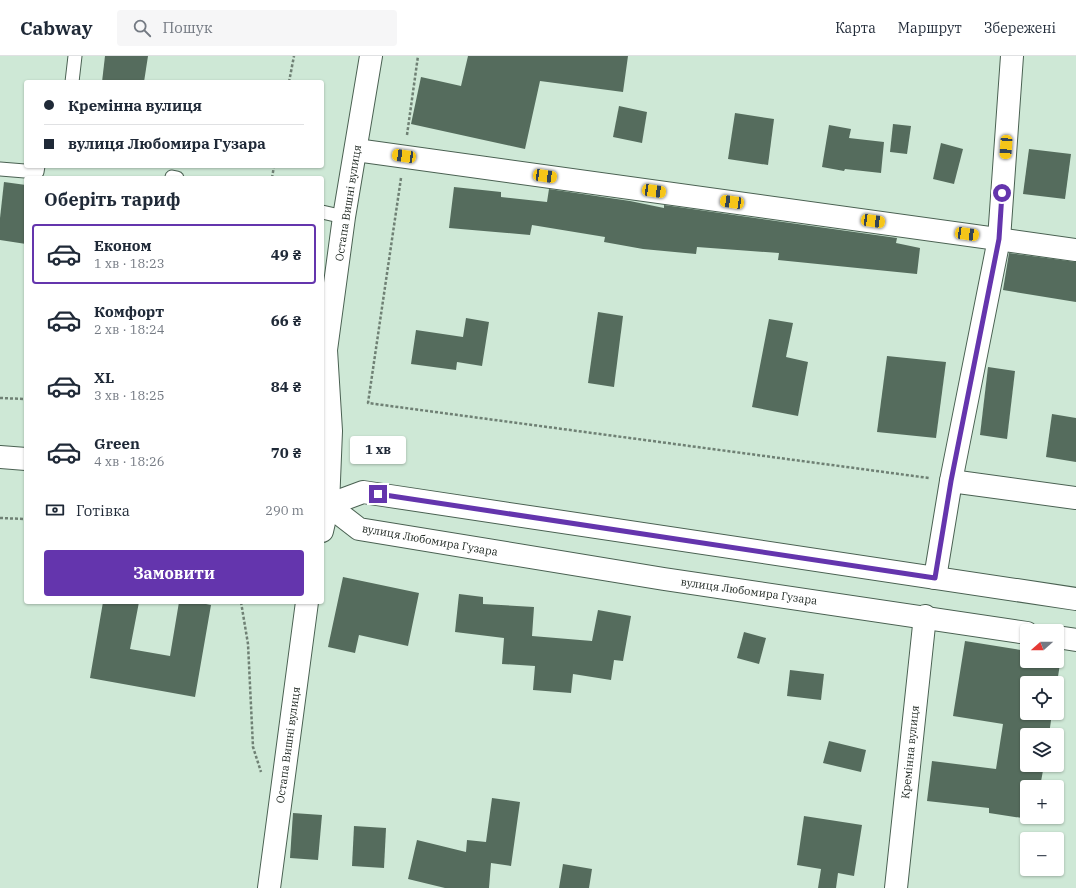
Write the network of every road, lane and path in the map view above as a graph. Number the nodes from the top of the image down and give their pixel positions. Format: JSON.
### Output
{"nodes":[{"id":1,"x":76,"y":56,"type":"edge"},
{"id":2,"x":294,"y":56,"type":"edge"},
{"id":3,"x":371,"y":56,"type":"edge"},
{"id":4,"x":418,"y":56,"type":"edge"},
{"id":5,"x":1012,"y":56,"type":"edge"},
{"id":6,"x":72,"y":80,"type":"edge"},
{"id":7,"x":289,"y":80,"type":"edge"},
{"id":8,"x":356,"y":150,"type":"junction"},
{"id":9,"x":404,"y":156,"type":"junction"},
{"id":10,"x":38,"y":168,"type":"edge"},
{"id":11,"x":0,"y":169,"type":"edge"},
{"id":12,"x":324,"y":212,"type":"edge"},
{"id":13,"x":344,"y":217,"type":"junction"},
{"id":14,"x":999,"y":239,"type":"junction"},
{"id":15,"x":1076,"y":250,"type":"edge"},
{"id":16,"x":324,"y":353,"type":"edge"},
{"id":17,"x":0,"y":398,"type":"edge"},
{"id":18,"x":24,"y":399,"type":"edge"},
{"id":19,"x":0,"y":457,"type":"edge"},
{"id":20,"x":24,"y":459,"type":"edge"},
{"id":21,"x":951,"y":481,"type":"junction"},
{"id":22,"x":1076,"y":498,"type":"edge"},
{"id":23,"x":325,"y":504,"type":"edge"},
{"id":24,"x":0,"y":518,"type":"edge"},
{"id":25,"x":24,"y":519,"type":"edge"},
{"id":26,"x":935,"y":578,"type":"junction"},
{"id":27,"x":1076,"y":599,"type":"edge"},
{"id":28,"x":241,"y":604,"type":"edge"},
{"id":29,"x":307,"y":604,"type":"edge"},
{"id":30,"x":925,"y":616,"type":"junction"},
{"id":31,"x":1020,"y":632,"type":"edge"},
{"id":32,"x":1064,"y":638,"type":"edge"},
{"id":33,"x":1076,"y":640,"type":"edge"},
{"id":34,"x":262,"y":776,"type":"dead end"},
{"id":35,"x":269,"y":888,"type":"edge"},
{"id":36,"x":896,"y":888,"type":"edge"}],
"edges":[{"from":1,"to":6,"type":"lane"},
{"from":2,"to":7,"type":"path"},
{"from":3,"to":8,"type":"street","name":"Остапа Вишні вулиця"},
{"from":4,"to":9,"type":"path"},
{"from":5,"to":14,"type":"street"},
{"from":8,"to":9,"type":"street"},
{"from":8,"to":13,"type":"street","name":"Остапа Вишні вулиця"},
{"from":9,"to":14,"type":"street"},
{"from":9,"to":21,"type":"path"},
{"from":10,"to":11,"type":"lane"},
{"from":12,"to":13,"type":"lane"},
{"from":13,"to":16,"type":"street","name":"Остапа Вишні вулиця"},
{"from":14,"to":15,"type":"street"},
{"from":14,"to":21,"type":"street"},
{"from":16,"to":23,"type":"street","name":"Остапа Вишні вулиця"},
{"from":17,"to":18,"type":"path"},
{"from":19,"to":20,"type":"street"},
{"from":21,"to":22,"type":"street"},
{"from":21,"to":26,"type":"street"},
{"from":23,"to":26,"type":"street"},
{"from":23,"to":30,"type":"street","name":"вулиця Любомира Гузара"},
{"from":24,"to":25,"type":"path"},
{"from":26,"to":27,"type":"street"},
{"from":28,"to":34,"type":"path"},
{"from":29,"to":35,"type":"street","name":"Остапа Вишні вулиця"},
{"from":30,"to":31,"type":"street","name":"вулиця Любомира Гузара"},
{"from":30,"to":36,"type":"street","name":"Кремінна вулиця"},
{"from":32,"to":33,"type":"street"}]}
